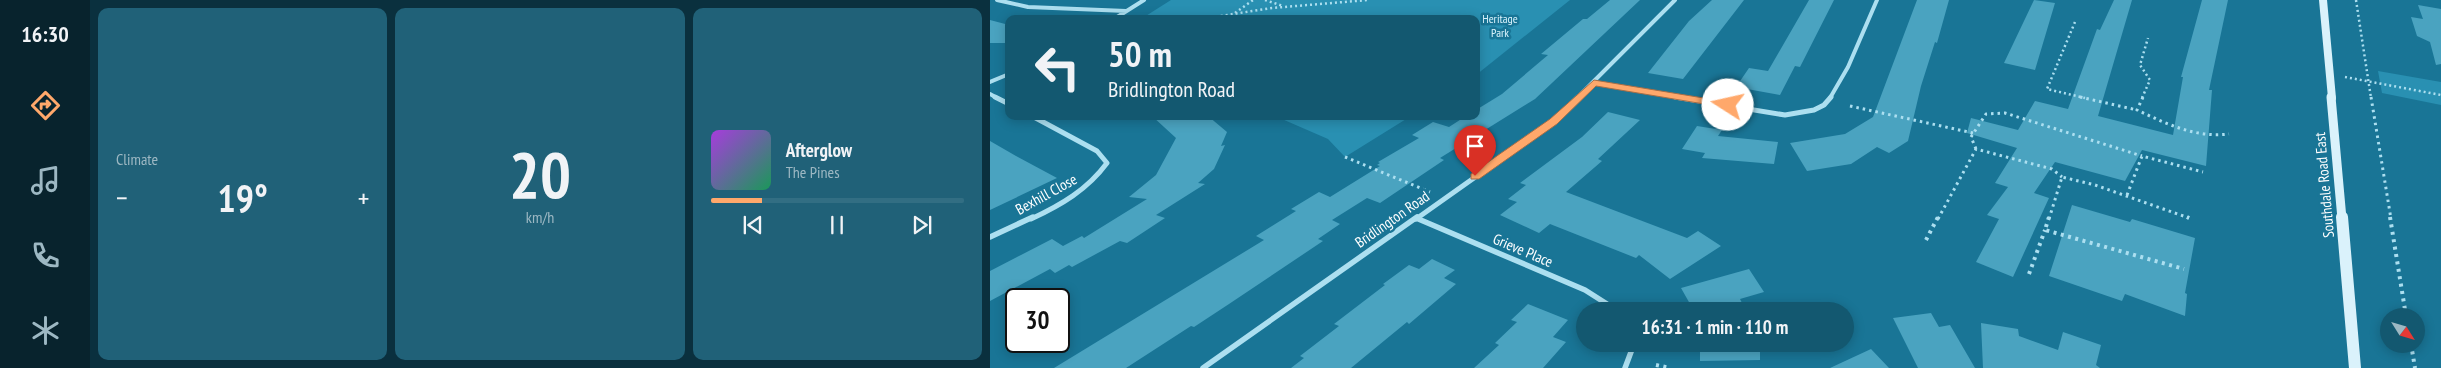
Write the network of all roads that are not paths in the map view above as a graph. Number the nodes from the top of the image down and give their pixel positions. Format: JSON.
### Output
{"nodes":[{"id":1,"x":997,"y":0,"type":"edge"},
{"id":2,"x":1144,"y":0,"type":"edge"},
{"id":3,"x":1675,"y":0,"type":"edge"},
{"id":4,"x":1877,"y":0,"type":"edge"},
{"id":5,"x":2323,"y":0,"type":"edge"},
{"id":6,"x":1126,"y":11,"type":"junction"},
{"id":7,"x":1120,"y":15,"type":"edge"},
{"id":8,"x":1005,"y":76,"type":"edge"},
{"id":9,"x":990,"y":82,"type":"edge"},
{"id":10,"x":1594,"y":83,"type":"junction"},
{"id":11,"x":990,"y":94,"type":"edge"},
{"id":12,"x":1005,"y":102,"type":"edge"},
{"id":13,"x":1039,"y":120,"type":"edge"},
{"id":14,"x":1416,"y":218,"type":"junction"},
{"id":15,"x":990,"y":237,"type":"edge"},
{"id":16,"x":1604,"y":302,"type":"edge"},
{"id":17,"x":1631,"y":352,"type":"edge"},
{"id":18,"x":1203,"y":368,"type":"edge"},
{"id":19,"x":1625,"y":368,"type":"edge"},
{"id":20,"x":2355,"y":368,"type":"edge"}],
"edges":[{"from":1,"to":6,"type":"street"},
{"from":2,"to":6,"type":"street"},
{"from":3,"to":10,"type":"street","name":"Bridlington Road"},
{"from":4,"to":10,"type":"street"},
{"from":5,"to":20,"type":"main road","name":"Southdale Road East"},
{"from":6,"to":7,"type":"street"},
{"from":8,"to":9,"type":"street"},
{"from":10,"to":14,"type":"street","name":"Bridlington Road"},
{"from":11,"to":12,"type":"street"},
{"from":13,"to":15,"type":"street","name":"Bexhill Close"},
{"from":14,"to":16,"type":"street","name":"Grieve Place"},
{"from":14,"to":18,"type":"street","name":"Bridlington Road"},
{"from":17,"to":19,"type":"street"}]}
